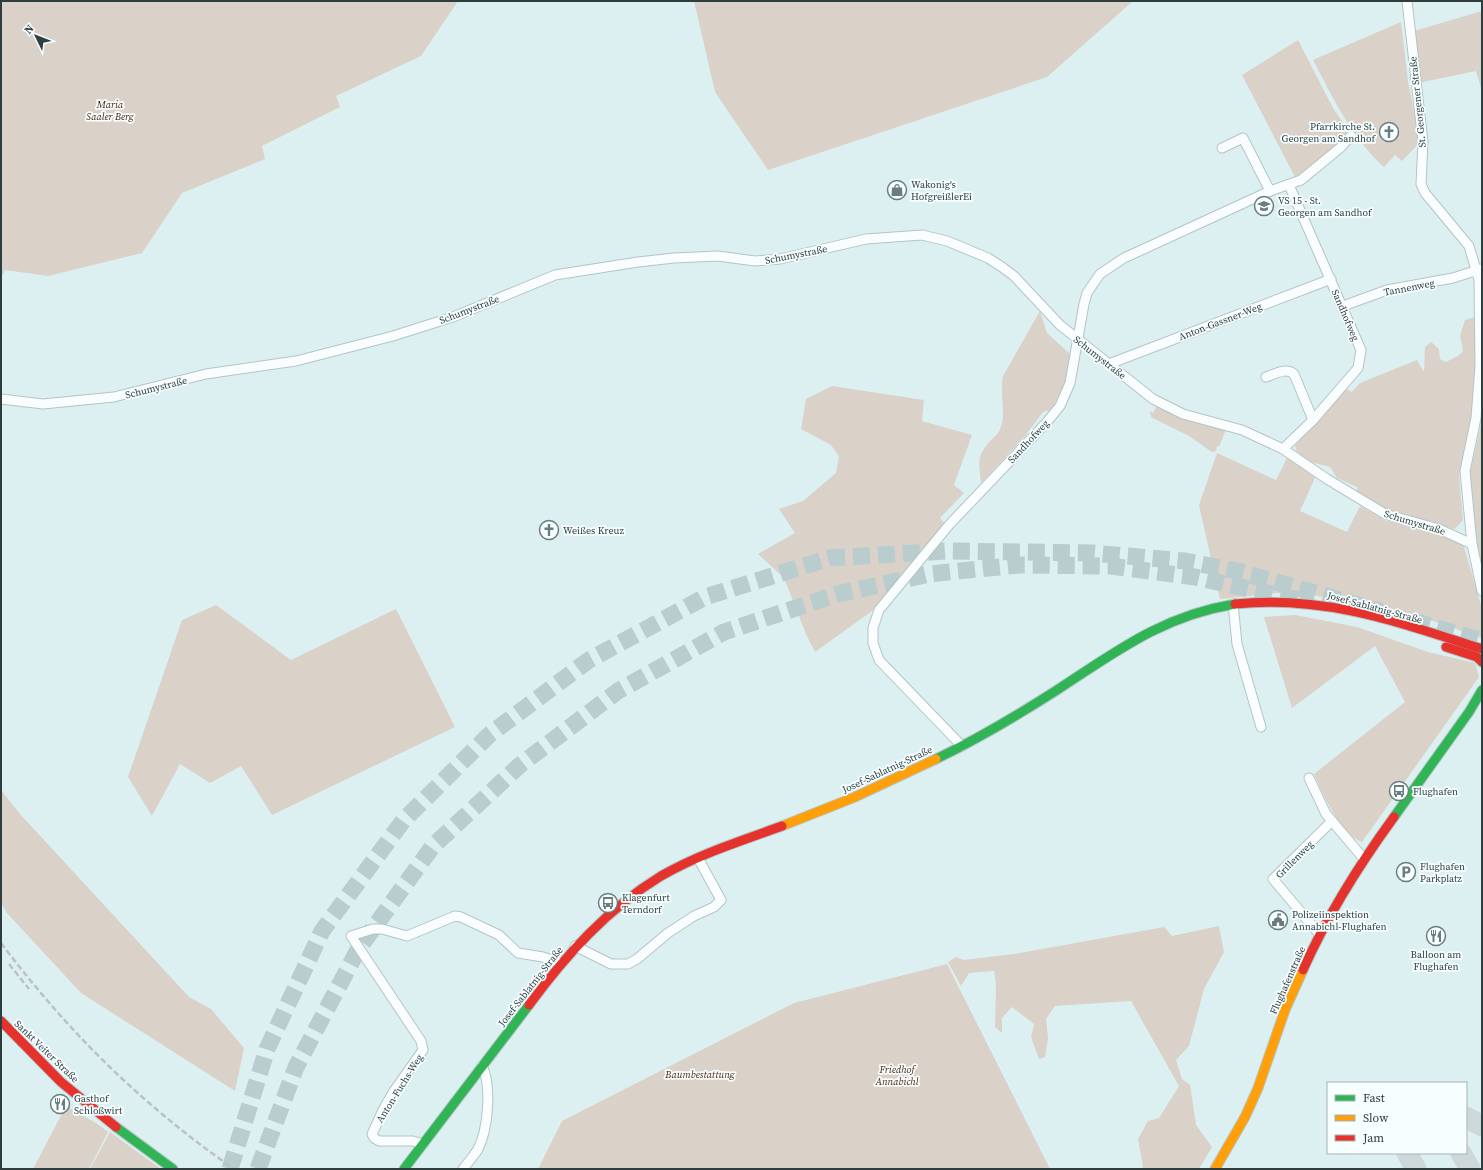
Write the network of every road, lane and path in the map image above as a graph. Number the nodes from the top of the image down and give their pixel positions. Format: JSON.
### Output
{"nodes":[{"id":1,"x":1406,"y":1,"type":"edge"},
{"id":2,"x":1351,"y":136,"type":"dead end"},
{"id":3,"x":1222,"y":148,"type":"dead end"},
{"id":4,"x":1289,"y":185,"type":"junction"},
{"id":5,"x":1270,"y":191,"type":"junction"},
{"id":6,"x":1480,"y":275,"type":"edge"},
{"id":7,"x":1331,"y":279,"type":"junction"},
{"id":8,"x":1342,"y":306,"type":"junction"},
{"id":9,"x":1078,"y":340,"type":"junction"},
{"id":10,"x":1108,"y":364,"type":"junction"},
{"id":11,"x":1266,"y":377,"type":"dead end"},
{"id":12,"x":1,"y":399,"type":"edge"},
{"id":13,"x":1313,"y":420,"type":"junction"},
{"id":14,"x":1284,"y":449,"type":"junction"},
{"id":15,"x":1472,"y":544,"type":"junction"},
{"id":16,"x":1482,"y":591,"type":"edge"},
{"id":17,"x":1233,"y":604,"type":"junction"},
{"id":18,"x":1400,"y":624,"type":"junction"},
{"id":19,"x":1482,"y":649,"type":"edge"},
{"id":20,"x":1482,"y":662,"type":"edge"},
{"id":21,"x":1482,"y":690,"type":"edge"},
{"id":22,"x":1482,"y":698,"type":"edge"},
{"id":23,"x":1469,"y":712,"type":"junction"},
{"id":24,"x":1261,"y":727,"type":"dead end"},
{"id":25,"x":962,"y":746,"type":"junction"},
{"id":26,"x":1309,"y":778,"type":"dead end"},
{"id":27,"x":1332,"y":821,"type":"junction"},
{"id":28,"x":698,"y":858,"type":"junction"},
{"id":29,"x":1364,"y":859,"type":"junction"},
{"id":30,"x":1320,"y":935,"type":"junction"},
{"id":31,"x":575,"y":946,"type":"junction"},
{"id":32,"x":560,"y":963,"type":"junction"},
{"id":33,"x":2,"y":1024,"type":"edge"},
{"id":34,"x":482,"y":1066,"type":"junction"},
{"id":35,"x":423,"y":1144,"type":"junction"},
{"id":36,"x":173,"y":1169,"type":"edge"},
{"id":37,"x":404,"y":1169,"type":"edge"},
{"id":38,"x":463,"y":1169,"type":"edge"},
{"id":39,"x":1215,"y":1169,"type":"edge"}],
"edges":[{"from":1,"to":6,"type":"street","name":"St. Georgener Straße"},
{"from":2,"to":4,"type":"street","name":"Sandhofweg"},
{"from":3,"to":5,"type":"street"},
{"from":4,"to":5,"type":"street","name":"Sandhofweg"},
{"from":4,"to":7,"type":"street","name":"Sandhofweg"},
{"from":5,"to":9,"type":"street","name":"Sandhofweg"},
{"from":6,"to":8,"type":"street","name":"Tannenweg"},
{"from":6,"to":15,"type":"street","name":"St. Georgener Straße"},
{"from":7,"to":8,"type":"street","name":"Sandhofweg"},
{"from":7,"to":10,"type":"street","name":"Anton-Gassner-Weg"},
{"from":8,"to":13,"type":"street","name":"Sandhofweg"},
{"from":9,"to":10,"type":"street","name":"Schumystraße"},
{"from":9,"to":12,"type":"street","name":"Schumystraße"},
{"from":9,"to":25,"type":"street","name":"Sandhofweg"},
{"from":10,"to":14,"type":"street","name":"Schumystraße"},
{"from":11,"to":13,"type":"street"},
{"from":13,"to":14,"type":"street","name":"Sandhofweg"},
{"from":14,"to":15,"type":"street","name":"Schumystraße"},
{"from":15,"to":16,"type":"street"},
{"from":17,"to":18,"type":"main road","name":"Josef-Sablatnig-Straße"},
{"from":17,"to":24,"type":"street"},
{"from":17,"to":25,"type":"main road","name":"Josef-Sablatnig-Straße"},
{"from":18,"to":19,"type":"main road","name":"Josef-Sablatnig-Straße"},
{"from":18,"to":20,"type":"main road"},
{"from":21,"to":23,"type":"main road","name":"Flughafenstraße"},
{"from":22,"to":23,"type":"main road","name":"Flughafenstraße"},
{"from":23,"to":29,"type":"main road","name":"Flughafenstraße"},
{"from":25,"to":28,"type":"main road","name":"Josef-Sablatnig-Straße"},
{"from":26,"to":27,"type":"street"},
{"from":27,"to":29,"type":"street"},
{"from":27,"to":30,"type":"street","name":"Grillenweg"},
{"from":28,"to":31,"type":"main road","name":"Josef-Sablatnig-Straße"},
{"from":28,"to":31,"type":"street"},
{"from":29,"to":30,"type":"main road","name":"Flughafenstraße"},
{"from":30,"to":39,"type":"main road","name":"Flughafenstraße"},
{"from":31,"to":32,"type":"main road","name":"Josef-Sablatnig-Straße"},
{"from":32,"to":34,"type":"main road","name":"Josef-Sablatnig-Straße"},
{"from":32,"to":35,"type":"street","name":"Anton-Fuchs-Weg"},
{"from":33,"to":36,"type":"main road","name":"Sankt Veiter Straße"},
{"from":34,"to":35,"type":"main road","name":"Josef-Sablatnig-Straße"},
{"from":34,"to":38,"type":"street"},
{"from":35,"to":37,"type":"main road","name":"Josef-Sablatnig-Straße"}]}
